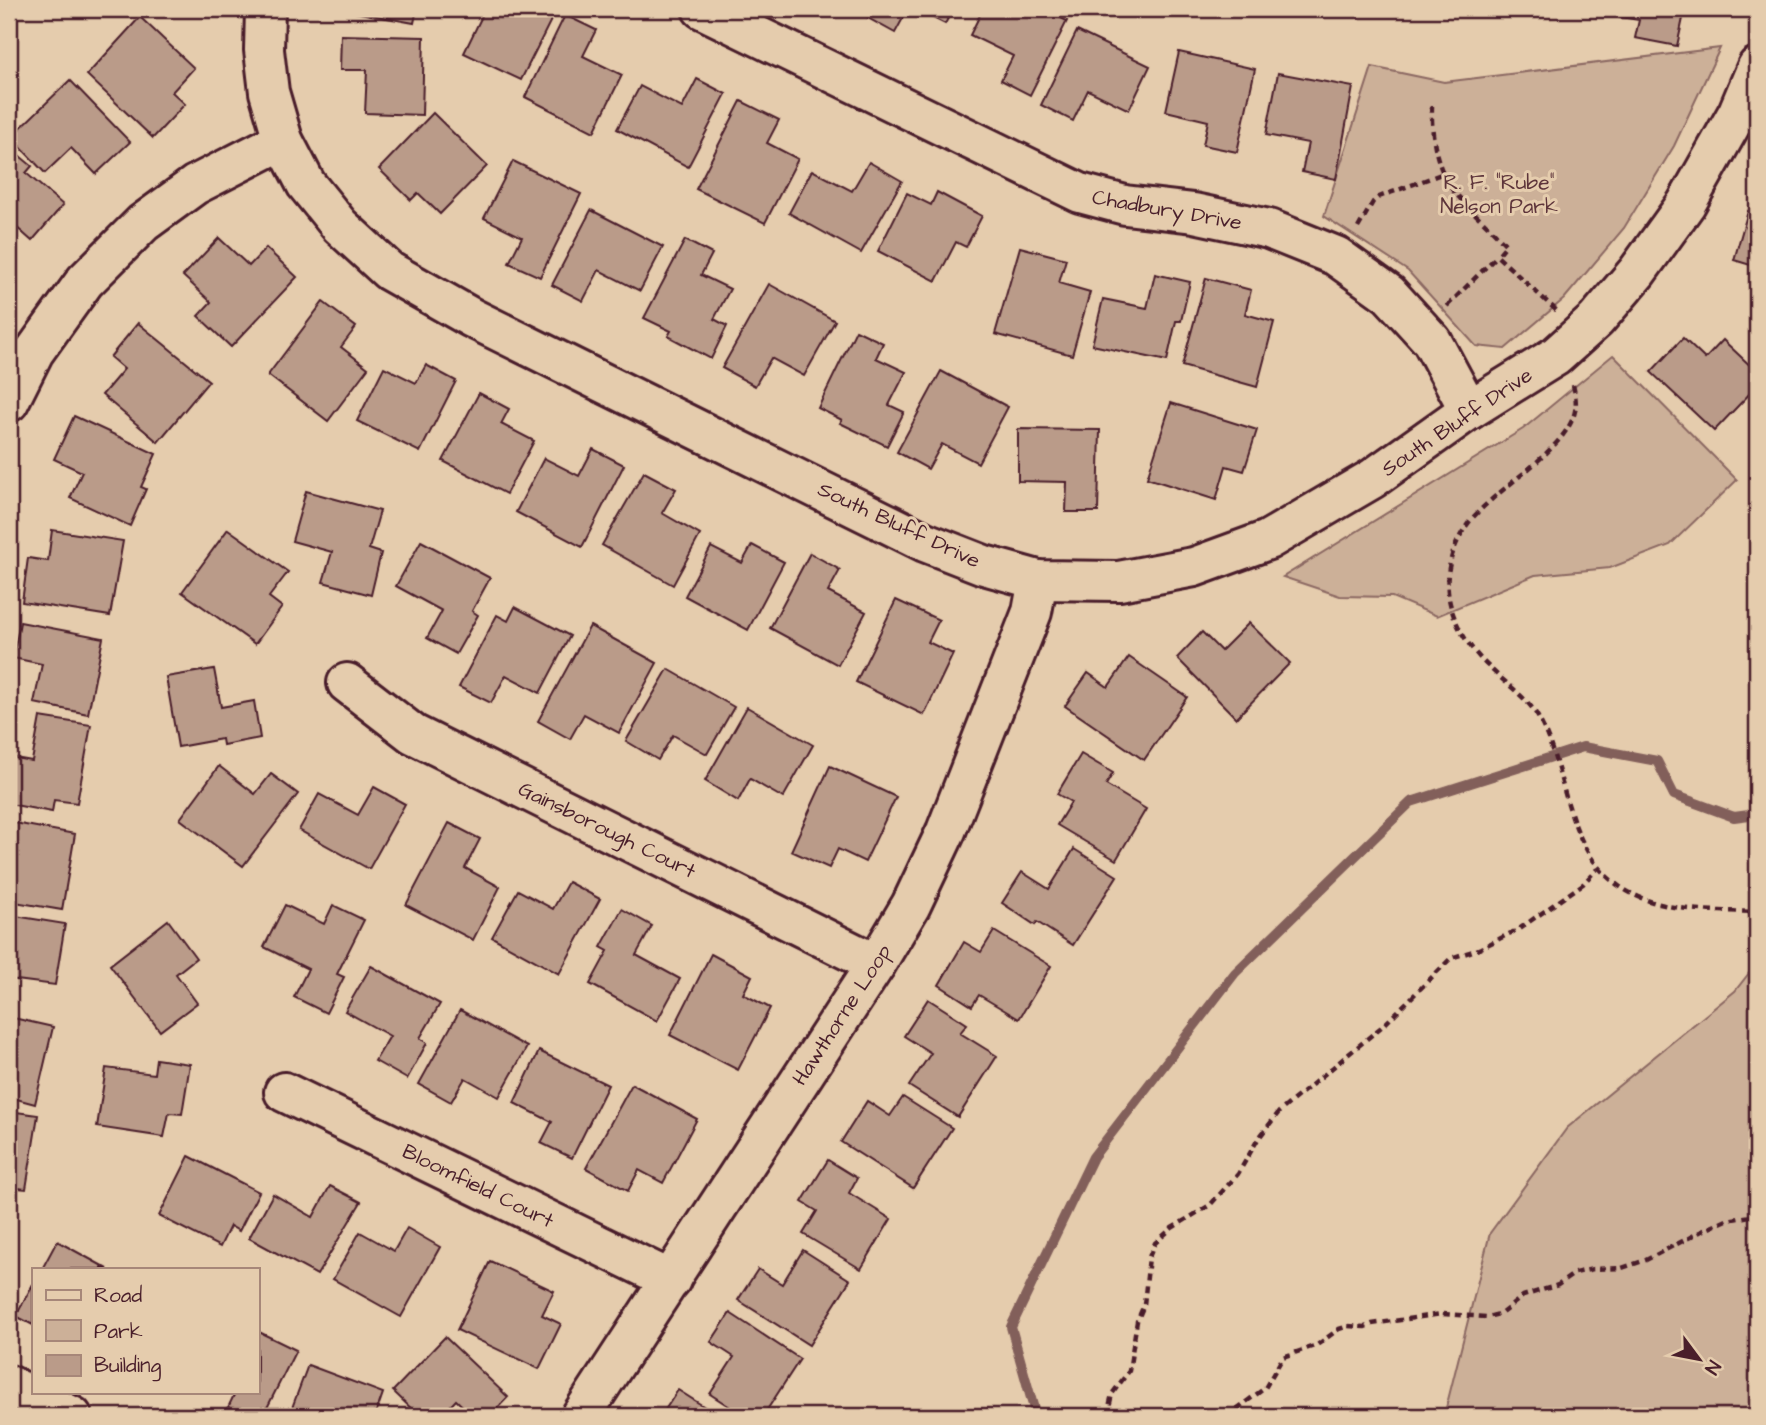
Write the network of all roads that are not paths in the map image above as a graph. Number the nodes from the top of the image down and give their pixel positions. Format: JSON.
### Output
{"nodes":[{"id":1,"x":265,"y":9,"type":"edge"},
{"id":2,"x":702,"y":9,"type":"edge"},
{"id":3,"x":1757,"y":67,"type":"edge"},
{"id":4,"x":1748,"y":115,"type":"edge"},
{"id":5,"x":283,"y":140,"type":"junction"},
{"id":6,"x":9,"y":402,"type":"edge"},
{"id":7,"x":1469,"y":410,"type":"junction"},
{"id":8,"x":1038,"y":580,"type":"junction"},
{"id":9,"x":347,"y":683,"type":"dead end"},
{"id":10,"x":876,"y":964,"type":"junction"},
{"id":11,"x":284,"y":1092,"type":"dead end"},
{"id":12,"x":671,"y":1280,"type":"junction"},
{"id":13,"x":9,"y":1385,"type":"edge"},
{"id":14,"x":72,"y":1416,"type":"edge"},
{"id":15,"x":581,"y":1416,"type":"edge"}],
"edges":[{"from":1,"to":5,"type":"street","name":"South Bluff Drive"},
{"from":2,"to":7,"type":"street","name":"Chadbury Drive"},
{"from":3,"to":4,"type":"street","name":"South Bluff Drive"},
{"from":4,"to":7,"type":"street","name":"South Bluff Drive"},
{"from":5,"to":6,"type":"street"},
{"from":5,"to":8,"type":"street","name":"South Bluff Drive"},
{"from":7,"to":8,"type":"street","name":"South Bluff Drive"},
{"from":8,"to":10,"type":"street","name":"Hawthorne Loop"},
{"from":9,"to":10,"type":"street","name":"Gainsborough Court"},
{"from":10,"to":12,"type":"street","name":"Hawthorne Loop"},
{"from":11,"to":12,"type":"street","name":"Bloomfield Court"},
{"from":12,"to":15,"type":"street","name":"Hawthorne Loop"},
{"from":13,"to":14,"type":"street"}]}
